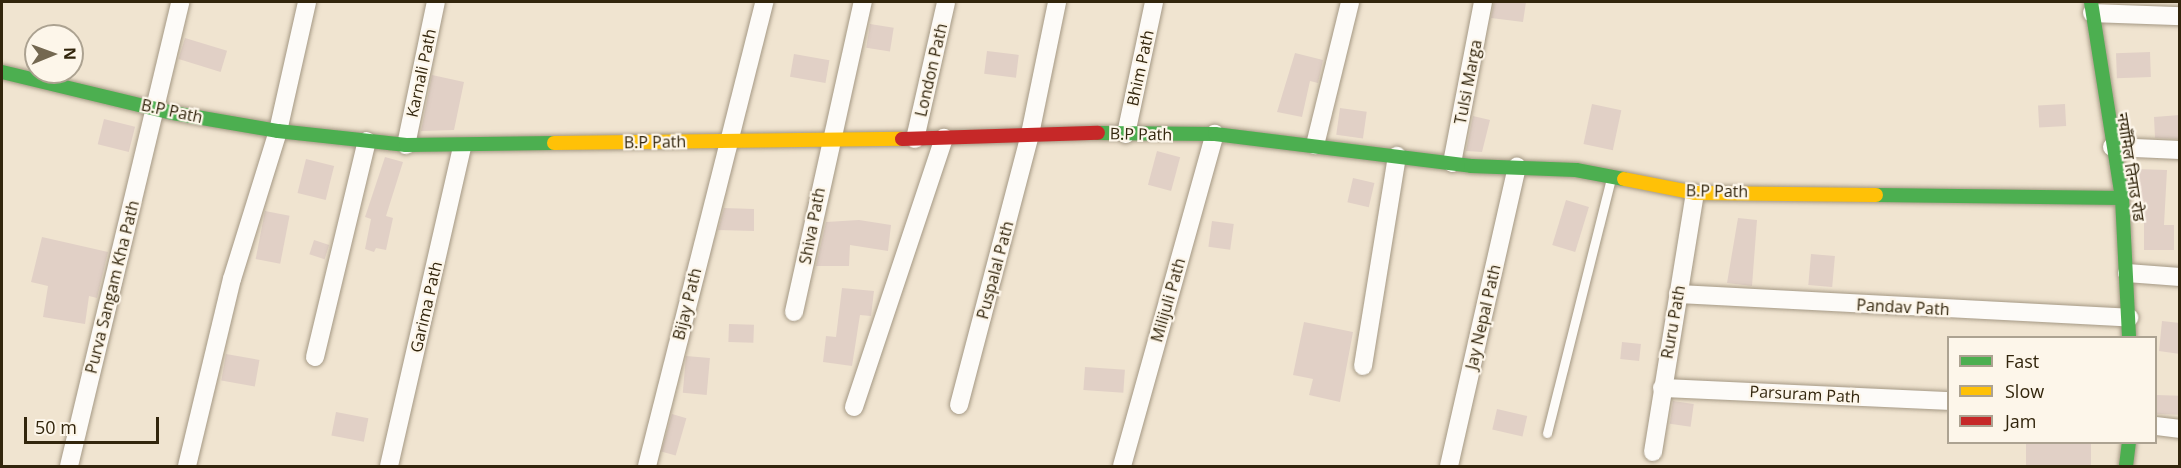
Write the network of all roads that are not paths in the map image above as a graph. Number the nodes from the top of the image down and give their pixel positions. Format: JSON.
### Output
{"nodes":[{"id":1,"x":180,"y":2,"type":"edge"},
{"id":2,"x":307,"y":2,"type":"edge"},
{"id":3,"x":436,"y":2,"type":"edge"},
{"id":4,"x":764,"y":2,"type":"edge"},
{"id":5,"x":863,"y":2,"type":"edge"},
{"id":6,"x":946,"y":2,"type":"edge"},
{"id":7,"x":1057,"y":2,"type":"edge"},
{"id":8,"x":1154,"y":2,"type":"edge"},
{"id":9,"x":1350,"y":2,"type":"edge"},
{"id":10,"x":1483,"y":2,"type":"edge"},
{"id":11,"x":2092,"y":7,"type":"edge"},
{"id":12,"x":2180,"y":16,"type":"edge"},
{"id":13,"x":2,"y":72,"type":"edge"},
{"id":14,"x":155,"y":108,"type":"junction"},
{"id":15,"x":278,"y":131,"type":"junction"},
{"id":16,"x":1030,"y":134,"type":"junction"},
{"id":17,"x":1126,"y":134,"type":"junction"},
{"id":18,"x":1215,"y":134,"type":"junction"},
{"id":19,"x":944,"y":138,"type":"junction"},
{"id":20,"x":915,"y":139,"type":"junction"},
{"id":21,"x":829,"y":140,"type":"junction"},
{"id":22,"x":367,"y":141,"type":"junction"},
{"id":23,"x":731,"y":142,"type":"junction"},
{"id":24,"x":406,"y":145,"type":"junction"},
{"id":25,"x":1315,"y":145,"type":"junction"},
{"id":26,"x":462,"y":147,"type":"junction"},
{"id":27,"x":2112,"y":147,"type":"junction"},
{"id":28,"x":2180,"y":150,"type":"edge"},
{"id":29,"x":1397,"y":156,"type":"junction"},
{"id":30,"x":1452,"y":163,"type":"junction"},
{"id":31,"x":1516,"y":167,"type":"junction"},
{"id":32,"x":1611,"y":177,"type":"junction"},
{"id":33,"x":1695,"y":193,"type":"junction"},
{"id":34,"x":2122,"y":198,"type":"junction"},
{"id":35,"x":2127,"y":273,"type":"junction"},
{"id":36,"x":2180,"y":277,"type":"edge"},
{"id":37,"x":1678,"y":294,"type":"junction"},
{"id":38,"x":794,"y":312,"type":"dead end"},
{"id":39,"x":2129,"y":318,"type":"junction"},
{"id":40,"x":2129,"y":336,"type":"edge"},
{"id":41,"x":315,"y":357,"type":"dead end"},
{"id":42,"x":1363,"y":366,"type":"dead end"},
{"id":43,"x":1662,"y":387,"type":"junction"},
{"id":44,"x":1947,"y":401,"type":"edge"},
{"id":45,"x":959,"y":405,"type":"dead end"},
{"id":46,"x":854,"y":407,"type":"dead end"},
{"id":47,"x":2157,"y":426,"type":"edge"},
{"id":48,"x":2180,"y":429,"type":"edge"},
{"id":49,"x":1547,"y":433,"type":"dead end"},
{"id":50,"x":2129,"y":444,"type":"edge"},
{"id":51,"x":1653,"y":452,"type":"dead end"},
{"id":52,"x":69,"y":466,"type":"edge"},
{"id":53,"x":187,"y":466,"type":"edge"},
{"id":54,"x":389,"y":466,"type":"edge"},
{"id":55,"x":647,"y":466,"type":"edge"},
{"id":56,"x":1122,"y":466,"type":"edge"},
{"id":57,"x":1449,"y":466,"type":"edge"},
{"id":58,"x":2126,"y":466,"type":"edge"}],
"edges":[{"from":1,"to":14,"type":"street","name":"Purva Sangam Kha Path"},
{"from":2,"to":15,"type":"street"},
{"from":3,"to":24,"type":"street","name":"Karnali Path"},
{"from":4,"to":23,"type":"street","name":"Bijay Path"},
{"from":5,"to":21,"type":"street","name":"Shiva Path"},
{"from":6,"to":20,"type":"street","name":"London Path"},
{"from":7,"to":16,"type":"street","name":"Puspalal Path"},
{"from":8,"to":17,"type":"street","name":"Bhim Path"},
{"from":9,"to":25,"type":"street"},
{"from":10,"to":30,"type":"street","name":"Tulsi Marga"},
{"from":11,"to":12,"type":"street"},
{"from":11,"to":27,"type":"street","name":"नयाँमिल तिनाउ रोड"},
{"from":13,"to":14,"type":"street","name":"B.P Path"},
{"from":14,"to":15,"type":"street","name":"B.P Path"},
{"from":14,"to":52,"type":"street","name":"Purva Sangam Kha Path"},
{"from":15,"to":22,"type":"street","name":"B.P Path"},
{"from":15,"to":53,"type":"street"},
{"from":16,"to":17,"type":"street","name":"B.P Path"},
{"from":16,"to":19,"type":"street","name":"B.P Path"},
{"from":16,"to":45,"type":"street","name":"Puspalal Path"},
{"from":17,"to":18,"type":"street","name":"B.P Path"},
{"from":18,"to":25,"type":"street","name":"B.P Path"},
{"from":18,"to":56,"type":"street","name":"Milijuli Path"},
{"from":19,"to":20,"type":"street","name":"B.P Path"},
{"from":19,"to":46,"type":"street"},
{"from":20,"to":21,"type":"street","name":"B.P Path"},
{"from":21,"to":23,"type":"street","name":"B.P Path"},
{"from":21,"to":38,"type":"street","name":"Shiva Path"},
{"from":22,"to":24,"type":"street","name":"B.P Path"},
{"from":22,"to":41,"type":"street"},
{"from":23,"to":26,"type":"street","name":"B.P Path"},
{"from":23,"to":55,"type":"street","name":"Bijay Path"},
{"from":24,"to":26,"type":"street","name":"B.P Path"},
{"from":25,"to":29,"type":"street","name":"B.P Path"},
{"from":26,"to":54,"type":"street","name":"Garima Path"},
{"from":27,"to":28,"type":"street"},
{"from":27,"to":34,"type":"street","name":"नयाँमिल तिनाउ रोड"},
{"from":29,"to":30,"type":"street","name":"B.P Path"},
{"from":29,"to":42,"type":"street"},
{"from":30,"to":31,"type":"street","name":"B.P Path"},
{"from":31,"to":32,"type":"street","name":"B.P Path"},
{"from":31,"to":57,"type":"street","name":"Jay Nepal Path"},
{"from":32,"to":33,"type":"street","name":"B.P Path"},
{"from":32,"to":49,"type":"lane"},
{"from":33,"to":34,"type":"street","name":"B.P Path"},
{"from":33,"to":37,"type":"street","name":"Ruru Path"},
{"from":34,"to":35,"type":"street","name":"नयाँमिल तिनाउ रोड"},
{"from":35,"to":36,"type":"street"},
{"from":35,"to":39,"type":"street","name":"नयाँमिल तिनाउ रोड"},
{"from":37,"to":39,"type":"street","name":"Pandav Path"},
{"from":37,"to":43,"type":"street","name":"Ruru Path"},
{"from":39,"to":40,"type":"street","name":"नयाँमिल तिनाउ रोड"},
{"from":43,"to":44,"type":"street","name":"Parsuram Path"},
{"from":43,"to":51,"type":"street","name":"Ruru Path"},
{"from":47,"to":48,"type":"street"},
{"from":50,"to":58,"type":"street"}]}
